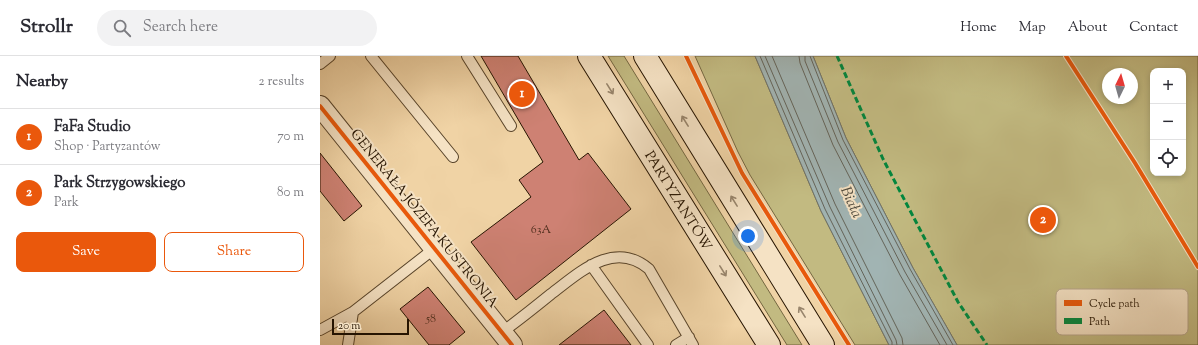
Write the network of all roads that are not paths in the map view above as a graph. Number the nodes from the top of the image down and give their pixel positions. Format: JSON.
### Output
{"nodes":[{"id":1,"x":330,"y":56,"type":"edge"},
{"id":2,"x":371,"y":56,"type":"edge"},
{"id":3,"x":467,"y":56,"type":"edge"},
{"id":4,"x":589,"y":56,"type":"edge"},
{"id":5,"x":644,"y":56,"type":"edge"},
{"id":6,"x":320,"y":64,"type":"edge"},
{"id":7,"x":320,"y":106,"type":"edge"},
{"id":8,"x":511,"y":126,"type":"dead end"},
{"id":9,"x":453,"y":157,"type":"dead end"},
{"id":10,"x":435,"y":248,"type":"junction"},
{"id":11,"x":591,"y":265,"type":"junction"},
{"id":12,"x":353,"y":312,"type":"junction"},
{"id":13,"x":320,"y":330,"type":"edge"},
{"id":14,"x":507,"y":339,"type":"edge"},
{"id":15,"x":691,"y":341,"type":"edge"},
{"id":16,"x":348,"y":345,"type":"edge"},
{"id":17,"x":648,"y":345,"type":"edge"},
{"id":18,"x":676,"y":345,"type":"edge"},
{"id":19,"x":768,"y":345,"type":"edge"},
{"id":20,"x":823,"y":345,"type":"edge"}],
"edges":[{"from":1,"to":6,"type":"lane"},
{"from":2,"to":9,"type":"lane"},
{"from":3,"to":8,"type":"lane"},
{"from":4,"to":19,"type":"main road","name":"PARTYZANTÓW","one_way":true},
{"from":20,"to":5,"type":"main road","one_way":true},
{"from":7,"to":10,"type":"street","name":"GENERAŁA JÓZEFA KUSTRONIA"},
{"from":10,"to":12,"type":"lane"},
{"from":10,"to":14,"type":"street","name":"GENERAŁA JÓZEFA KUSTRONIA"},
{"from":11,"to":14,"type":"lane"},
{"from":11,"to":15,"type":"lane"},
{"from":11,"to":17,"type":"lane"},
{"from":12,"to":13,"type":"lane"},
{"from":12,"to":16,"type":"lane"},
{"from":15,"to":18,"type":"lane"}]}
